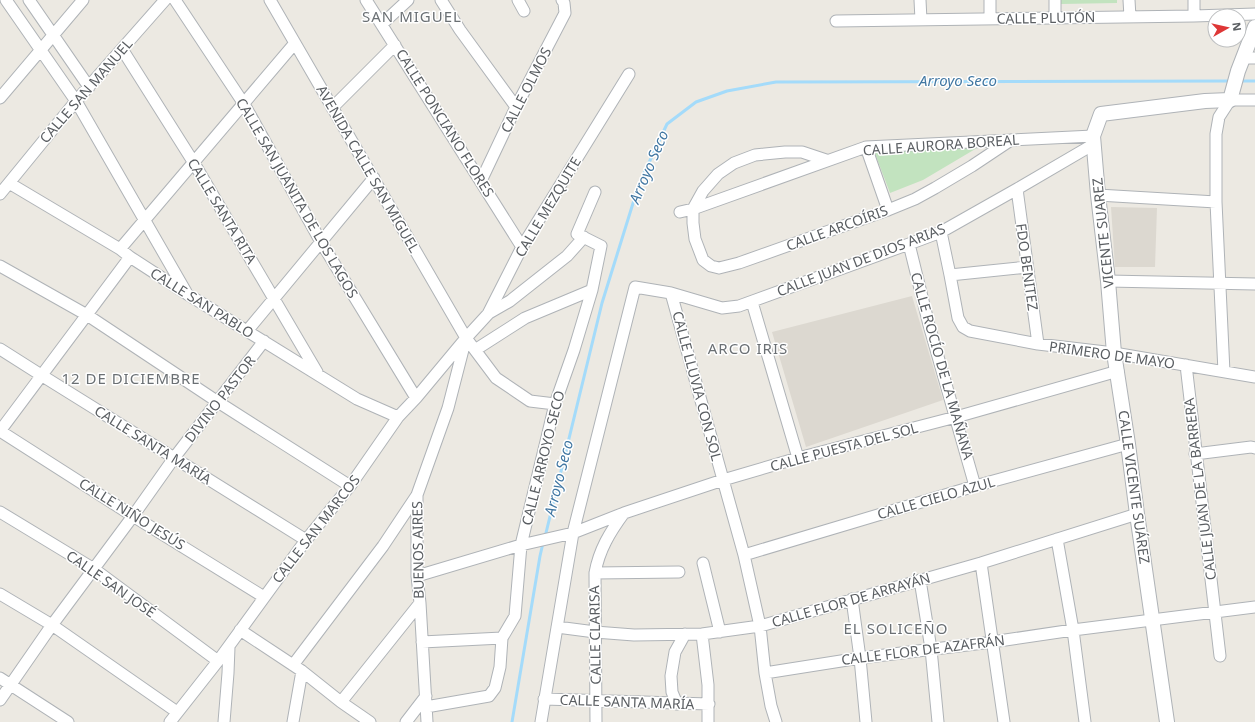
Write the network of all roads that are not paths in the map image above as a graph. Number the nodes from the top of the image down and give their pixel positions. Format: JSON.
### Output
{"nodes":[{"id":1,"x":6,"y":0,"type":"edge"},
{"id":2,"x":29,"y":0,"type":"edge"},
{"id":3,"x":83,"y":0,"type":"edge"},
{"id":4,"x":165,"y":0,"type":"edge"},
{"id":5,"x":175,"y":0,"type":"edge"},
{"id":6,"x":270,"y":0,"type":"edge"},
{"id":7,"x":366,"y":0,"type":"edge"},
{"id":8,"x":408,"y":0,"type":"edge"},
{"id":9,"x":441,"y":0,"type":"edge"},
{"id":10,"x":518,"y":0,"type":"edge"},
{"id":11,"x":562,"y":0,"type":"edge"},
{"id":12,"x":920,"y":0,"type":"edge"},
{"id":13,"x":990,"y":0,"type":"edge"},
{"id":14,"x":1055,"y":0,"type":"edge"},
{"id":15,"x":1129,"y":0,"type":"edge"},
{"id":16,"x":1194,"y":0,"type":"edge"},
{"id":17,"x":524,"y":11,"type":"dead end"},
{"id":18,"x":1255,"y":14,"type":"edge"},
{"id":19,"x":1194,"y":16,"type":"junction"},
{"id":20,"x":1130,"y":17,"type":"junction"},
{"id":21,"x":1055,"y":18,"type":"junction"},
{"id":22,"x":990,"y":19,"type":"junction"},
{"id":23,"x":921,"y":20,"type":"junction"},
{"id":24,"x":836,"y":21,"type":"dead end"},
{"id":25,"x":382,"y":24,"type":"junction"},
{"id":26,"x":1255,"y":27,"type":"edge"},
{"id":27,"x":53,"y":35,"type":"junction"},
{"id":28,"x":295,"y":43,"type":"junction"},
{"id":29,"x":395,"y":45,"type":"junction"},
{"id":30,"x":122,"y":49,"type":"junction"},
{"id":31,"x":41,"y":50,"type":"junction"},
{"id":32,"x":1246,"y":63,"type":"edge"},
{"id":33,"x":629,"y":74,"type":"dead end"},
{"id":34,"x":89,"y":87,"type":"junction"},
{"id":35,"x":1231,"y":96,"type":"junction"},
{"id":36,"x":0,"y":98,"type":"edge"},
{"id":37,"x":1255,"y":100,"type":"edge"},
{"id":38,"x":76,"y":101,"type":"junction"},
{"id":39,"x":244,"y":104,"type":"junction"},
{"id":40,"x":516,"y":107,"type":"junction"},
{"id":41,"x":332,"y":108,"type":"junction"},
{"id":42,"x":1011,"y":140,"type":"junction"},
{"id":43,"x":1094,"y":140,"type":"junction"},
{"id":44,"x":866,"y":147,"type":"junction"},
{"id":45,"x":826,"y":160,"type":"junction"},
{"id":46,"x":194,"y":163,"type":"junction"},
{"id":47,"x":374,"y":178,"type":"junction"},
{"id":48,"x":481,"y":181,"type":"junction"},
{"id":49,"x":9,"y":184,"type":"junction"},
{"id":50,"x":1017,"y":189,"type":"junction"},
{"id":51,"x":595,"y":192,"type":"dead end"},
{"id":52,"x":0,"y":194,"type":"edge"},
{"id":53,"x":1098,"y":195,"type":"junction"},
{"id":54,"x":1216,"y":202,"type":"junction"},
{"id":55,"x":693,"y":209,"type":"junction"},
{"id":56,"x":888,"y":210,"type":"junction"},
{"id":57,"x":680,"y":212,"type":"dead end"},
{"id":58,"x":145,"y":220,"type":"junction"},
{"id":59,"x":941,"y":232,"type":"junction"},
{"id":60,"x":580,"y":236,"type":"junction"},
{"id":61,"x":321,"y":242,"type":"junction"},
{"id":62,"x":909,"y":244,"type":"junction"},
{"id":63,"x":522,"y":247,"type":"junction"},
{"id":64,"x":120,"y":249,"type":"junction"},
{"id":65,"x":130,"y":257,"type":"junction"},
{"id":66,"x":0,"y":266,"type":"edge"},
{"id":67,"x":1026,"y":267,"type":"junction"},
{"id":68,"x":950,"y":276,"type":"junction"},
{"id":69,"x":1108,"y":281,"type":"junction"},
{"id":70,"x":1220,"y":284,"type":"junction"},
{"id":71,"x":1255,"y":284,"type":"edge"},
{"id":72,"x":592,"y":290,"type":"junction"},
{"id":73,"x":671,"y":293,"type":"junction"},
{"id":74,"x":187,"y":294,"type":"junction"},
{"id":75,"x":274,"y":299,"type":"junction"},
{"id":76,"x":752,"y":302,"type":"junction"},
{"id":77,"x":488,"y":314,"type":"junction"},
{"id":78,"x":88,"y":315,"type":"junction"},
{"id":79,"x":247,"y":330,"type":"junction"},
{"id":80,"x":466,"y":338,"type":"junction"},
{"id":81,"x":264,"y":341,"type":"junction"},
{"id":82,"x":1038,"y":344,"type":"junction"},
{"id":83,"x":0,"y":348,"type":"edge"},
{"id":84,"x":475,"y":350,"type":"junction"},
{"id":85,"x":1114,"y":354,"type":"junction"},
{"id":86,"x":1186,"y":365,"type":"junction"},
{"id":87,"x":1118,"y":371,"type":"junction"},
{"id":88,"x":1224,"y":372,"type":"junction"},
{"id":89,"x":318,"y":374,"type":"junction"},
{"id":90,"x":41,"y":375,"type":"junction"},
{"id":91,"x":1255,"y":377,"type":"edge"},
{"id":92,"x":416,"y":398,"type":"junction"},
{"id":93,"x":218,"y":402,"type":"junction"},
{"id":94,"x":555,"y":404,"type":"junction"},
{"id":95,"x":956,"y":417,"type":"junction"},
{"id":96,"x":398,"y":418,"type":"junction"},
{"id":97,"x":0,"y":431,"type":"edge"},
{"id":98,"x":1128,"y":444,"type":"junction"},
{"id":99,"x":1255,"y":448,"type":"edge"},
{"id":100,"x":1195,"y":454,"type":"junction"},
{"id":101,"x":174,"y":458,"type":"junction"},
{"id":102,"x":798,"y":458,"type":"junction"},
{"id":103,"x":723,"y":480,"type":"junction"},
{"id":104,"x":350,"y":486,"type":"junction"},
{"id":105,"x":975,"y":486,"type":"junction"},
{"id":106,"x":417,"y":495,"type":"junction"},
{"id":107,"x":0,"y":512,"type":"edge"},
{"id":108,"x":624,"y":513,"type":"junction"},
{"id":109,"x":1137,"y":514,"type":"junction"},
{"id":110,"x":133,"y":516,"type":"junction"},
{"id":111,"x":568,"y":534,"type":"junction"},
{"id":112,"x":1057,"y":539,"type":"junction"},
{"id":113,"x":306,"y":540,"type":"junction"},
{"id":114,"x":521,"y":545,"type":"junction"},
{"id":115,"x":744,"y":555,"type":"junction"},
{"id":116,"x":703,"y":563,"type":"dead end"},
{"id":117,"x":981,"y":563,"type":"junction"},
{"id":118,"x":94,"y":569,"type":"junction"},
{"id":119,"x":679,"y":572,"type":"dead end"},
{"id":120,"x":595,"y":573,"type":"junction"},
{"id":121,"x":417,"y":576,"type":"junction"},
{"id":122,"x":920,"y":580,"type":"junction"},
{"id":123,"x":0,"y":594,"type":"edge"},
{"id":124,"x":264,"y":597,"type":"junction"},
{"id":125,"x":852,"y":599,"type":"junction"},
{"id":126,"x":420,"y":603,"type":"junction"},
{"id":127,"x":1255,"y":607,"type":"edge"},
{"id":128,"x":1215,"y":612,"type":"junction"},
{"id":129,"x":1152,"y":621,"type":"junction"},
{"id":130,"x":52,"y":625,"type":"junction"},
{"id":131,"x":557,"y":626,"type":"junction"},
{"id":132,"x":760,"y":626,"type":"junction"},
{"id":133,"x":240,"y":630,"type":"junction"},
{"id":134,"x":1073,"y":630,"type":"junction"},
{"id":135,"x":595,"y":632,"type":"junction"},
{"id":136,"x":720,"y":632,"type":"junction"},
{"id":137,"x":685,"y":634,"type":"junction"},
{"id":138,"x":702,"y":634,"type":"junction"},
{"id":139,"x":502,"y":638,"type":"junction"},
{"id":140,"x":422,"y":642,"type":"junction"},
{"id":141,"x":992,"y":642,"type":"junction"},
{"id":142,"x":229,"y":646,"type":"junction"},
{"id":143,"x":930,"y":649,"type":"junction"},
{"id":144,"x":1220,"y":656,"type":"dead end"},
{"id":145,"x":860,"y":658,"type":"junction"},
{"id":146,"x":218,"y":661,"type":"junction"},
{"id":147,"x":297,"y":668,"type":"junction"},
{"id":148,"x":765,"y":673,"type":"junction"},
{"id":149,"x":0,"y":678,"type":"edge"},
{"id":150,"x":11,"y":685,"type":"junction"},
{"id":151,"x":544,"y":699,"type":"junction"},
{"id":152,"x":0,"y":700,"type":"edge"},
{"id":153,"x":341,"y":702,"type":"junction"},
{"id":154,"x":426,"y":702,"type":"junction"},
{"id":155,"x":596,"y":702,"type":"junction"},
{"id":156,"x":678,"y":704,"type":"junction"},
{"id":157,"x":709,"y":704,"type":"junction"},
{"id":158,"x":177,"y":712,"type":"junction"},
{"id":159,"x":366,"y":721,"type":"edge"},
{"id":160,"x":68,"y":722,"type":"edge"},
{"id":161,"x":170,"y":722,"type":"edge"},
{"id":162,"x":224,"y":722,"type":"edge"},
{"id":163,"x":293,"y":722,"type":"edge"},
{"id":164,"x":406,"y":722,"type":"edge"},
{"id":165,"x":427,"y":722,"type":"edge"},
{"id":166,"x":541,"y":722,"type":"edge"},
{"id":167,"x":596,"y":722,"type":"edge"},
{"id":168,"x":708,"y":722,"type":"edge"},
{"id":169,"x":776,"y":722,"type":"edge"},
{"id":170,"x":866,"y":722,"type":"edge"},
{"id":171,"x":938,"y":722,"type":"edge"},
{"id":172,"x":1004,"y":722,"type":"edge"},
{"id":173,"x":1085,"y":722,"type":"edge"},
{"id":174,"x":1167,"y":722,"type":"edge"}],
"edges":[{"from":1,"to":31,"type":"street"},
{"from":2,"to":27,"type":"street"},
{"from":3,"to":27,"type":"street"},
{"from":4,"to":30,"type":"street","name":"CALLE SAN MANUEL"},
{"from":5,"to":39,"type":"street","name":"CALLE SAN JUANITA DE LOS LAGOS"},
{"from":6,"to":28,"type":"street","name":"AVENIDA CALLE SAN MIGUEL"},
{"from":7,"to":25,"type":"street","name":"CALLE PONCIANO FLORES"},
{"from":8,"to":25,"type":"street"},
{"from":9,"to":40,"type":"street"},
{"from":10,"to":17,"type":"street"},
{"from":11,"to":40,"type":"street","name":"CALLE OLMOS"},
{"from":12,"to":23,"type":"street"},
{"from":13,"to":22,"type":"street"},
{"from":14,"to":21,"type":"street"},
{"from":15,"to":20,"type":"street"},
{"from":16,"to":19,"type":"street"},
{"from":18,"to":19,"type":"street","name":"CALLE PLUTÓN"},
{"from":19,"to":20,"type":"street","name":"CALLE PLUTÓN"},
{"from":20,"to":21,"type":"street","name":"CALLE PLUTÓN"},
{"from":21,"to":22,"type":"street","name":"CALLE PLUTÓN"},
{"from":22,"to":23,"type":"street","name":"CALLE PLUTÓN"},
{"from":23,"to":24,"type":"street","name":"CALLE PLUTÓN"},
{"from":25,"to":29,"type":"street","name":"CALLE PONCIANO FLORES"},
{"from":26,"to":32,"type":"street"},
{"from":27,"to":31,"type":"street"},
{"from":27,"to":34,"type":"street"},
{"from":28,"to":39,"type":"street"},
{"from":28,"to":41,"type":"street","name":"AVENIDA CALLE SAN MIGUEL"},
{"from":29,"to":41,"type":"street"},
{"from":29,"to":48,"type":"street","name":"CALLE PONCIANO FLORES"},
{"from":30,"to":34,"type":"street","name":"CALLE SAN MANUEL"},
{"from":30,"to":46,"type":"street","name":"CALLE SANTA RITA"},
{"from":31,"to":36,"type":"street"},
{"from":31,"to":38,"type":"street"},
{"from":32,"to":35,"type":"street"},
{"from":33,"to":63,"type":"street","name":"CALLE MEZQUITE"},
{"from":34,"to":38,"type":"street","name":"CALLE SAN MANUEL"},
{"from":35,"to":37,"type":"street"},
{"from":35,"to":43,"type":"street","name":"VICENTE SUAREZ"},
{"from":35,"to":54,"type":"street"},
{"from":38,"to":49,"type":"street","name":"CALLE SAN MANUEL"},
{"from":38,"to":58,"type":"street"},
{"from":39,"to":46,"type":"street"},
{"from":39,"to":61,"type":"street","name":"CALLE SAN JUANITA DE LOS LAGOS"},
{"from":40,"to":48,"type":"street","name":"CALLE OLMOS"},
{"from":41,"to":47,"type":"street","name":"AVENIDA CALLE SAN MIGUEL"},
{"from":42,"to":43,"type":"street","name":"CALLE AURORA BOREAL"},
{"from":42,"to":44,"type":"street","name":"CALLE AURORA BOREAL"},
{"from":42,"to":56,"type":"street","name":"CALLE ARCOÍRIS"},
{"from":43,"to":50,"type":"street","name":"CALLE JUAN DE DIOS ARIAS"},
{"from":43,"to":53,"type":"street","name":"VICENTE SUAREZ"},
{"from":44,"to":45,"type":"street","name":"CALLE AURORA BOREAL"},
{"from":44,"to":56,"type":"street"},
{"from":45,"to":55,"type":"street","name":"CALLE AURORA BOREAL"},
{"from":45,"to":55,"type":"street"},
{"from":46,"to":58,"type":"street"},
{"from":46,"to":75,"type":"street","name":"CALLE SANTA RITA"},
{"from":47,"to":61,"type":"street"},
{"from":47,"to":80,"type":"street","name":"AVENIDA CALLE SAN MIGUEL"},
{"from":48,"to":63,"type":"street","name":"CALLE PONCIANO FLORES"},
{"from":49,"to":52,"type":"street","name":"CALLE SAN MANUEL"},
{"from":49,"to":64,"type":"street","name":"CALLE SAN PABLO"},
{"from":50,"to":59,"type":"street","name":"CALLE JUAN DE DIOS ARIAS"},
{"from":50,"to":67,"type":"street","name":"FDO BENITEZ"},
{"from":51,"to":60,"type":"street"},
{"from":53,"to":54,"type":"street"},
{"from":53,"to":69,"type":"street","name":"VICENTE SUAREZ"},
{"from":54,"to":70,"type":"street"},
{"from":55,"to":56,"type":"street","name":"CALLE ARCOÍRIS"},
{"from":55,"to":57,"type":"street","name":"CALLE AURORA BOREAL"},
{"from":58,"to":64,"type":"street"},
{"from":58,"to":74,"type":"street"},
{"from":59,"to":62,"type":"street","name":"CALLE JUAN DE DIOS ARIAS"},
{"from":59,"to":68,"type":"street"},
{"from":60,"to":72,"type":"street","name":"CALLE ARROYO SECO"},
{"from":60,"to":77,"type":"street"},
{"from":61,"to":75,"type":"street"},
{"from":61,"to":92,"type":"street","name":"CALLE SAN JUANITA DE LOS LAGOS"},
{"from":62,"to":76,"type":"street","name":"CALLE JUAN DE DIOS ARIAS"},
{"from":62,"to":95,"type":"street","name":"CALLE ROCÍO DE LA MAÑANA"},
{"from":63,"to":77,"type":"street","name":"CALLE MEZQUITE"},
{"from":64,"to":65,"type":"street","name":"CALLE SAN PABLO"},
{"from":65,"to":74,"type":"street","name":"CALLE SAN PABLO"},
{"from":65,"to":78,"type":"street"},
{"from":66,"to":78,"type":"street"},
{"from":67,"to":68,"type":"street"},
{"from":67,"to":82,"type":"street","name":"FDO BENITEZ"},
{"from":68,"to":82,"type":"street","name":"PRIMERO DE MAYO"},
{"from":69,"to":70,"type":"street"},
{"from":69,"to":85,"type":"street","name":"VICENTE SUAREZ"},
{"from":70,"to":71,"type":"street"},
{"from":70,"to":88,"type":"street"},
{"from":72,"to":84,"type":"street"},
{"from":72,"to":94,"type":"street","name":"CALLE ARROYO SECO"},
{"from":73,"to":76,"type":"street","name":"CALLE JUAN DE DIOS ARIAS"},
{"from":73,"to":103,"type":"street","name":"CALLE LLUVIA CON SOL"},
{"from":73,"to":111,"type":"street","name":"CALLE JUAN DE DIOS ARIAS"},
{"from":74,"to":79,"type":"street","name":"CALLE SAN PABLO"},
{"from":75,"to":79,"type":"street"},
{"from":75,"to":89,"type":"street","name":"CALLE SANTA RITA"},
{"from":76,"to":102,"type":"street"},
{"from":77,"to":80,"type":"street","name":"CALLE MEZQUITE"},
{"from":78,"to":90,"type":"street"},
{"from":78,"to":93,"type":"street"},
{"from":79,"to":81,"type":"street","name":"CALLE SAN PABLO"},
{"from":80,"to":84,"type":"street","name":"AVENIDA CALLE SAN MIGUEL"},
{"from":80,"to":92,"type":"street","name":"CALLE SAN MARCOS"},
{"from":80,"to":106,"type":"street","name":"BUENOS AIRES"},
{"from":81,"to":89,"type":"street","name":"CALLE SAN PABLO"},
{"from":81,"to":93,"type":"street","name":"DIVINO PASTOR"},
{"from":82,"to":85,"type":"street","name":"PRIMERO DE MAYO"},
{"from":83,"to":90,"type":"street","name":"CALLE SANTA MARÍA"},
{"from":84,"to":94,"type":"street","name":"AVENIDA CALLE SAN MIGUEL"},
{"from":85,"to":86,"type":"street","name":"PRIMERO DE MAYO"},
{"from":85,"to":87,"type":"street","name":"CALLE VICENTE SUÁREZ"},
{"from":86,"to":88,"type":"street","name":"PRIMERO DE MAYO"},
{"from":86,"to":100,"type":"street","name":"CALLE JUAN DE LA BARRERA"},
{"from":87,"to":95,"type":"street","name":"CALLE PUESTA DEL SOL"},
{"from":87,"to":98,"type":"street","name":"CALLE VICENTE SUÁREZ"},
{"from":88,"to":91,"type":"street","name":"PRIMERO DE MAYO"},
{"from":89,"to":96,"type":"street","name":"CALLE SAN PABLO"},
{"from":90,"to":97,"type":"street"},
{"from":90,"to":101,"type":"street","name":"CALLE SANTA MARÍA"},
{"from":92,"to":96,"type":"street","name":"CALLE SAN MARCOS"},
{"from":93,"to":101,"type":"street","name":"DIVINO PASTOR"},
{"from":93,"to":104,"type":"street"},
{"from":94,"to":114,"type":"street","name":"CALLE ARROYO SECO"},
{"from":95,"to":102,"type":"street","name":"CALLE PUESTA DEL SOL"},
{"from":95,"to":105,"type":"street","name":"CALLE ROCÍO DE LA MAÑANA"},
{"from":96,"to":104,"type":"street","name":"CALLE SAN MARCOS"},
{"from":97,"to":110,"type":"street","name":"CALLE NIÑO JESÚS"},
{"from":98,"to":105,"type":"street","name":"CALLE CIELO AZUL"},
{"from":98,"to":109,"type":"street","name":"CALLE VICENTE SUÁREZ"},
{"from":99,"to":100,"type":"street"},
{"from":100,"to":128,"type":"street","name":"CALLE JUAN DE LA BARRERA"},
{"from":101,"to":110,"type":"street","name":"DIVINO PASTOR"},
{"from":101,"to":113,"type":"street","name":"CALLE SANTA MARÍA"},
{"from":102,"to":103,"type":"street","name":"CALLE PUESTA DEL SOL"},
{"from":103,"to":108,"type":"street","name":"CALLE PUESTA DEL SOL"},
{"from":103,"to":115,"type":"street","name":"CALLE LLUVIA CON SOL"},
{"from":104,"to":113,"type":"street","name":"CALLE SAN MARCOS"},
{"from":105,"to":115,"type":"street","name":"CALLE CIELO AZUL"},
{"from":106,"to":121,"type":"street","name":"BUENOS AIRES"},
{"from":106,"to":147,"type":"street"},
{"from":107,"to":118,"type":"street","name":"CALLE SAN JOSÉ"},
{"from":108,"to":111,"type":"street","name":"CALLE PUESTA DEL SOL"},
{"from":108,"to":120,"type":"street","name":"CALLE CLARISA"},
{"from":109,"to":112,"type":"street","name":"CALLE FLOR DE ARRAYÁN"},
{"from":109,"to":129,"type":"street","name":"CALLE VICENTE SUÁREZ"},
{"from":110,"to":118,"type":"street","name":"DIVINO PASTOR"},
{"from":110,"to":124,"type":"street","name":"CALLE NIÑO JESÚS"},
{"from":111,"to":114,"type":"street","name":"CALLE PUESTA DEL SOL"},
{"from":111,"to":131,"type":"street"},
{"from":112,"to":117,"type":"street","name":"CALLE FLOR DE ARRAYÁN"},
{"from":112,"to":134,"type":"street"},
{"from":113,"to":124,"type":"street","name":"CALLE SAN MARCOS"},
{"from":114,"to":121,"type":"street","name":"CALLE PUESTA DEL SOL"},
{"from":114,"to":139,"type":"street","name":"CALLE ARROYO SECO"},
{"from":115,"to":132,"type":"street","name":"CALLE LLUVIA CON SOL"},
{"from":116,"to":136,"type":"street"},
{"from":117,"to":122,"type":"street","name":"CALLE FLOR DE ARRAYÁN"},
{"from":117,"to":141,"type":"street"},
{"from":118,"to":130,"type":"street","name":"DIVINO PASTOR"},
{"from":118,"to":146,"type":"street","name":"CALLE SAN JOSÉ"},
{"from":119,"to":120,"type":"street"},
{"from":120,"to":135,"type":"street","name":"CALLE CLARISA"},
{"from":121,"to":126,"type":"street","name":"BUENOS AIRES"},
{"from":122,"to":125,"type":"street","name":"CALLE FLOR DE ARRAYÁN"},
{"from":122,"to":143,"type":"street"},
{"from":123,"to":130,"type":"street"},
{"from":124,"to":133,"type":"street","name":"CALLE SAN MARCOS"},
{"from":125,"to":132,"type":"street","name":"CALLE FLOR DE ARRAYÁN"},
{"from":125,"to":145,"type":"street"},
{"from":126,"to":140,"type":"street","name":"BUENOS AIRES"},
{"from":126,"to":153,"type":"street"},
{"from":127,"to":128,"type":"street","name":"CALLE FLOR DE AZAFRÁN"},
{"from":128,"to":129,"type":"street","name":"CALLE FLOR DE AZAFRÁN"},
{"from":128,"to":144,"type":"street","name":"CALLE JUAN DE LA BARRERA"},
{"from":129,"to":134,"type":"street","name":"CALLE FLOR DE AZAFRÁN"},
{"from":129,"to":174,"type":"street","name":"CALLE VICENTE SUÁREZ"},
{"from":130,"to":150,"type":"street","name":"DIVINO PASTOR"},
{"from":130,"to":158,"type":"street"},
{"from":131,"to":135,"type":"street","name":"CALLE FLOR DE ARRAYÁN"},
{"from":131,"to":151,"type":"street"},
{"from":132,"to":136,"type":"street","name":"CALLE FLOR DE ARRAYÁN"},
{"from":132,"to":148,"type":"street","name":"CALLE LLUVIA CON SOL"},
{"from":133,"to":142,"type":"street","name":"CALLE SAN MARCOS"},
{"from":133,"to":147,"type":"street"},
{"from":134,"to":141,"type":"street","name":"CALLE FLOR DE AZAFRÁN"},
{"from":134,"to":173,"type":"street"},
{"from":135,"to":137,"type":"street","name":"CALLE FLOR DE ARRAYÁN"},
{"from":135,"to":155,"type":"street","name":"CALLE CLARISA"},
{"from":136,"to":138,"type":"street","name":"CALLE FLOR DE ARRAYÁN"},
{"from":137,"to":138,"type":"street","name":"CALLE FLOR DE ARRAYÁN"},
{"from":137,"to":156,"type":"street"},
{"from":138,"to":157,"type":"street"},
{"from":139,"to":140,"type":"street"},
{"from":139,"to":154,"type":"street","name":"CALLE ARROYO SECO"},
{"from":140,"to":154,"type":"street","name":"BUENOS AIRES"},
{"from":141,"to":143,"type":"street","name":"CALLE FLOR DE AZAFRÁN"},
{"from":141,"to":172,"type":"street"},
{"from":142,"to":146,"type":"street","name":"CALLE SAN MARCOS"},
{"from":142,"to":162,"type":"street"},
{"from":143,"to":145,"type":"street","name":"CALLE FLOR DE AZAFRÁN"},
{"from":143,"to":171,"type":"street"},
{"from":145,"to":148,"type":"street","name":"CALLE FLOR DE AZAFRÁN"},
{"from":145,"to":170,"type":"street"},
{"from":146,"to":158,"type":"street","name":"CALLE SAN MARCOS"},
{"from":147,"to":153,"type":"street"},
{"from":147,"to":163,"type":"street"},
{"from":148,"to":169,"type":"street","name":"CALLE LLUVIA CON SOL"},
{"from":149,"to":150,"type":"street"},
{"from":150,"to":152,"type":"street","name":"DIVINO PASTOR"},
{"from":150,"to":160,"type":"street"},
{"from":151,"to":155,"type":"street","name":"CALLE SANTA MARÍA"},
{"from":151,"to":166,"type":"street"},
{"from":153,"to":159,"type":"street"},
{"from":154,"to":164,"type":"street"},
{"from":154,"to":165,"type":"street","name":"BUENOS AIRES"},
{"from":155,"to":156,"type":"street","name":"CALLE SANTA MARÍA"},
{"from":155,"to":167,"type":"street","name":"CALLE CLARISA"},
{"from":156,"to":157,"type":"street","name":"CALLE SANTA MARÍA"},
{"from":157,"to":168,"type":"street"},
{"from":158,"to":161,"type":"street","name":"CALLE SAN MARCOS"}]}
